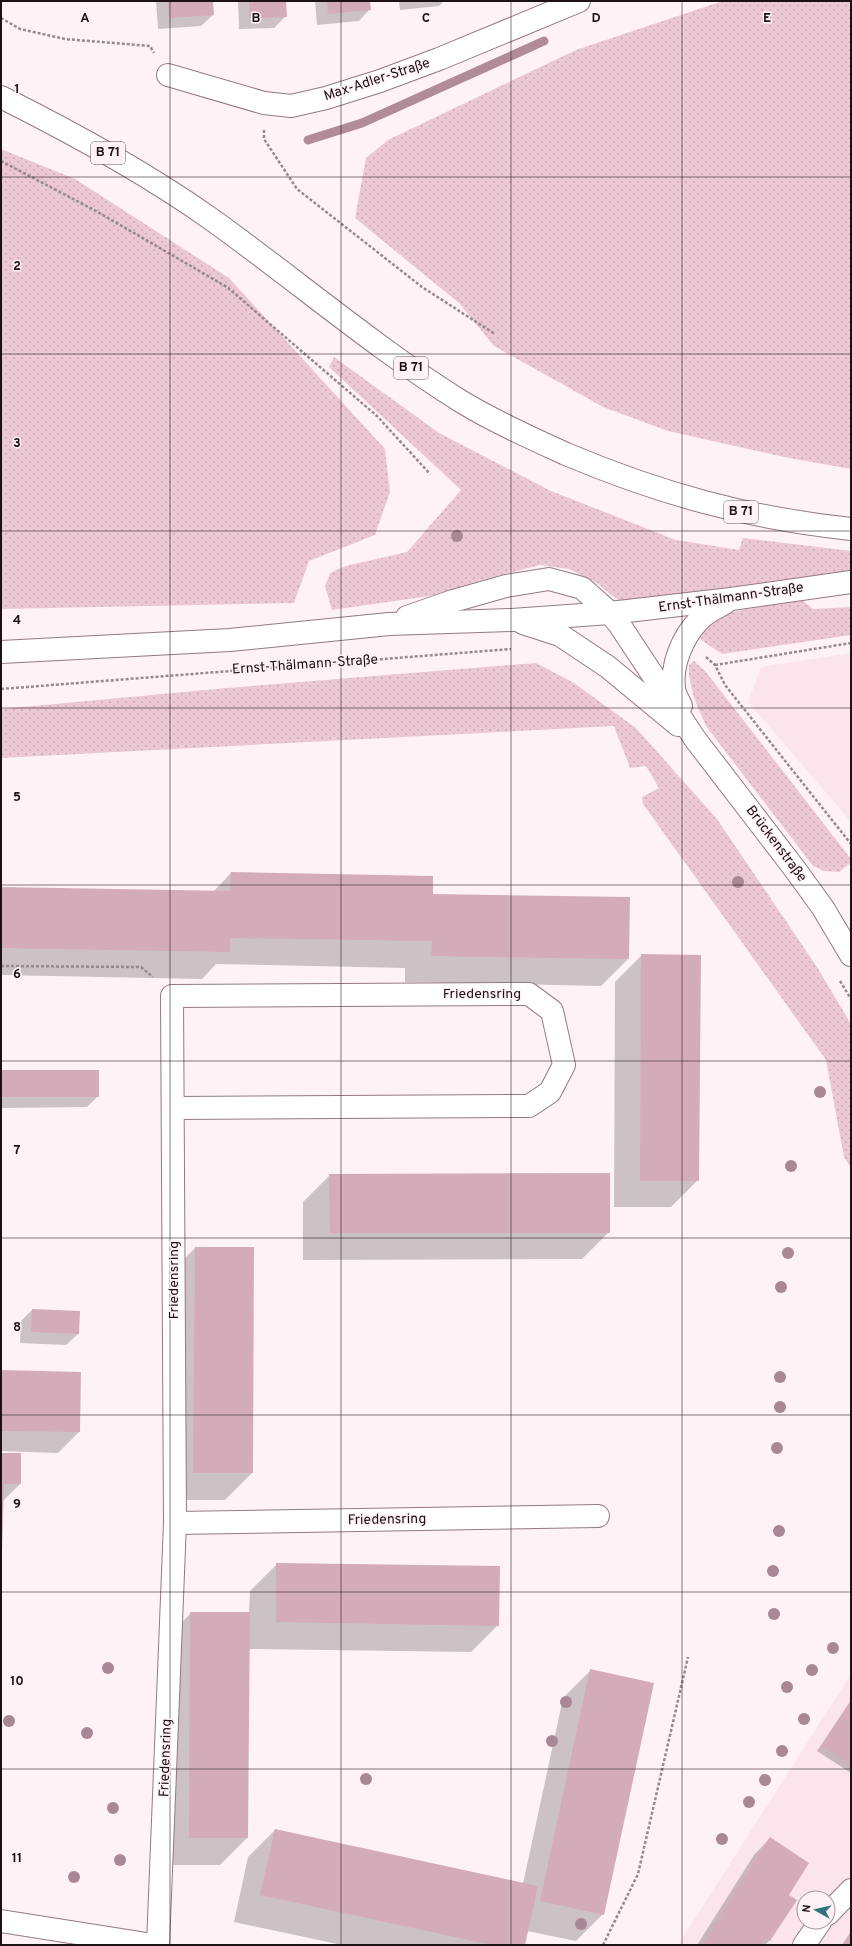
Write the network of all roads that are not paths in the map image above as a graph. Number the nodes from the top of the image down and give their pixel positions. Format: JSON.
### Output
{"nodes":[{"id":1,"x":579,"y":1,"type":"edge"},
{"id":2,"x":168,"y":75,"type":"road end"},
{"id":3,"x":1,"y":97,"type":"edge"},
{"id":4,"x":851,"y":529,"type":"edge"},
{"id":5,"x":851,"y":582,"type":"edge"},
{"id":6,"x":731,"y":599,"type":"junction"},
{"id":7,"x":615,"y":618,"type":"junction"},
{"id":8,"x":512,"y":620,"type":"junction"},
{"id":9,"x":389,"y":624,"type":"junction"},
{"id":10,"x":1,"y":652,"type":"edge"},
{"id":11,"x":694,"y":739,"type":"junction"},
{"id":12,"x":851,"y":955,"type":"edge"},
{"id":13,"x":173,"y":1108,"type":"junction"},
{"id":14,"x":598,"y":1516,"type":"dead end"},
{"id":15,"x":175,"y":1524,"type":"junction"},
{"id":16,"x":851,"y":1890,"type":"edge"},
{"id":17,"x":836,"y":1906,"type":"edge"},
{"id":18,"x":1,"y":1922,"type":"edge"},
{"id":19,"x":814,"y":1930,"type":"edge"},
{"id":20,"x":153,"y":1945,"type":"edge"},
{"id":21,"x":158,"y":1945,"type":"edge"},
{"id":22,"x":804,"y":1945,"type":"edge"}],
"edges":[{"from":1,"to":2,"type":"main road","name":"Max-Adler-Straße"},
{"from":3,"to":4,"type":"main road","number":"B 71"},
{"from":5,"to":6,"type":"main road","name":"Ernst-Thälmann-Straße"},
{"from":6,"to":7,"type":"main road","name":"Ernst-Thälmann-Straße"},
{"from":6,"to":11,"type":"main road"},
{"from":7,"to":8,"type":"main road","name":"Ernst-Thälmann-Straße"},
{"from":7,"to":9,"type":"main road","name":"Ernst-Thälmann-Straße"},
{"from":7,"to":11,"type":"main road","name":"Brückenstraße"},
{"from":8,"to":9,"type":"main road","name":"Ernst-Thälmann-Straße"},
{"from":8,"to":11,"type":"main road","name":"Brückenstraße"},
{"from":9,"to":10,"type":"main road","name":"Ernst-Thälmann-Straße"},
{"from":11,"to":12,"type":"main road","name":"Brückenstraße"},
{"from":13,"to":13,"type":"main road","name":"Friedensring"},
{"from":13,"to":15,"type":"main road","name":"Friedensring"},
{"from":14,"to":15,"type":"main road","name":"Friedensring"},
{"from":15,"to":21,"type":"main road","name":"Friedensring"},
{"from":16,"to":17,"type":"main road"},
{"from":18,"to":20,"type":"main road"},
{"from":19,"to":22,"type":"main road"}]}
